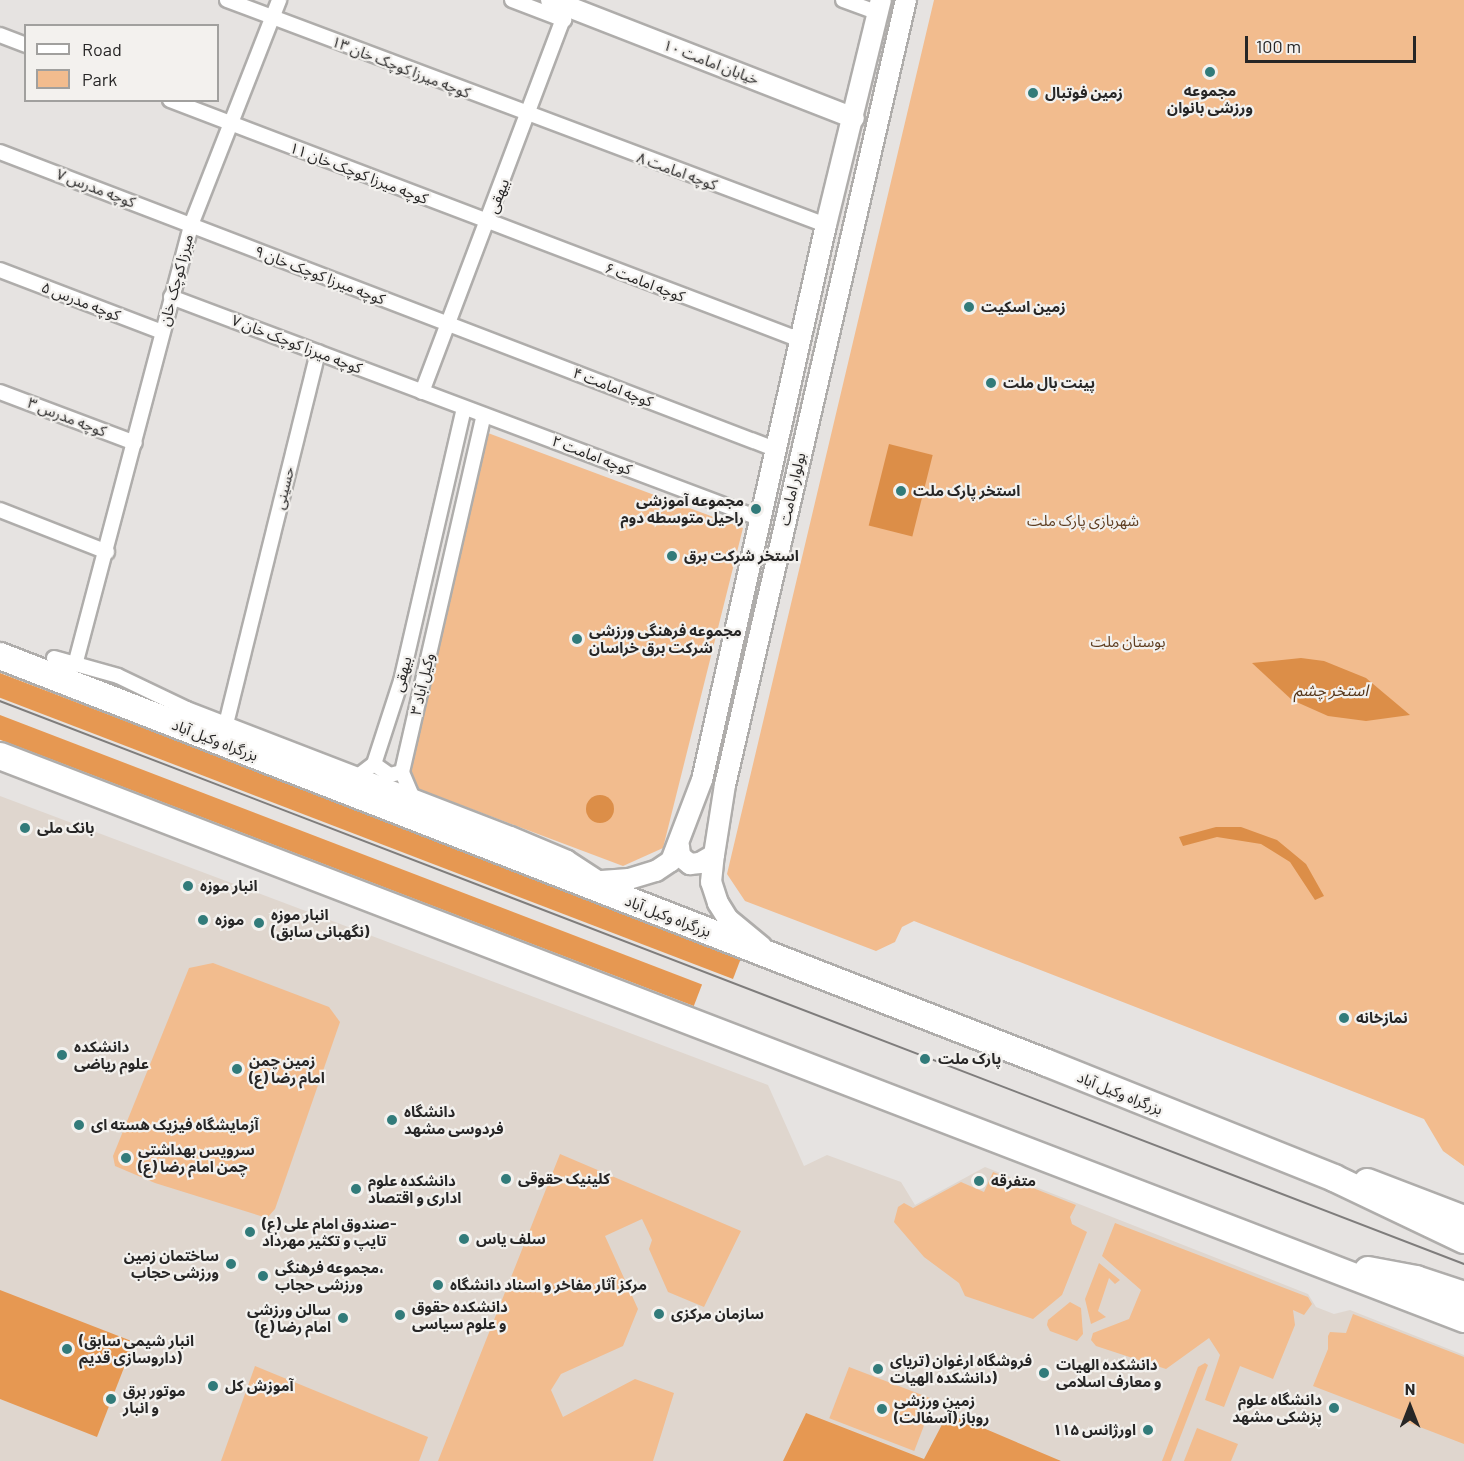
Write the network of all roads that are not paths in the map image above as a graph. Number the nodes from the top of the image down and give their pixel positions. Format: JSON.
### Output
{"nodes":[{"id":1,"x":227,"y":0,"type":"edge"},
{"id":2,"x":279,"y":0,"type":"edge"},
{"id":3,"x":512,"y":0,"type":"edge"},
{"id":4,"x":843,"y":0,"type":"edge"},
{"id":5,"x":906,"y":0,"type":"edge"},
{"id":6,"x":563,"y":7,"type":"edge"},
{"id":7,"x":880,"y":7,"type":"edge"},
{"id":8,"x":273,"y":17,"type":"junction"},
{"id":9,"x":0,"y":35,"type":"edge"},
{"id":10,"x":24,"y":44,"type":"edge"},
{"id":11,"x":175,"y":102,"type":"edge"},
{"id":12,"x":528,"y":116,"type":"junction"},
{"id":13,"x":854,"y":118,"type":"junction"},
{"id":14,"x":231,"y":124,"type":"junction"},
{"id":15,"x":0,"y":152,"type":"edge"},
{"id":16,"x":488,"y":222,"type":"junction"},
{"id":17,"x":191,"y":225,"type":"junction"},
{"id":18,"x":826,"y":225,"type":"junction"},
{"id":19,"x":0,"y":270,"type":"edge"},
{"id":20,"x":171,"y":297,"type":"junction"},
{"id":21,"x":448,"y":324,"type":"junction"},
{"id":22,"x":162,"y":332,"type":"junction"},
{"id":23,"x":803,"y":341,"type":"junction"},
{"id":24,"x":318,"y":352,"type":"junction"},
{"id":25,"x":0,"y":392,"type":"edge"},
{"id":26,"x":422,"y":392,"type":"junction"},
{"id":27,"x":464,"y":408,"type":"junction"},
{"id":28,"x":484,"y":415,"type":"junction"},
{"id":29,"x":135,"y":443,"type":"junction"},
{"id":30,"x":777,"y":450,"type":"junction"},
{"id":31,"x":0,"y":510,"type":"edge"},
{"id":32,"x":761,"y":519,"type":"junction"},
{"id":33,"x":107,"y":552,"type":"junction"},
{"id":34,"x":428,"y":565,"type":"junction"},
{"id":35,"x":448,"y":571,"type":"junction"},
{"id":36,"x":0,"y":644,"type":"edge"},
{"id":37,"x":0,"y":656,"type":"edge"},
{"id":38,"x":54,"y":658,"type":"dead end"},
{"id":39,"x":75,"y":665,"type":"junction"},
{"id":40,"x":24,"y":666,"type":"junction"},
{"id":41,"x":226,"y":724,"type":"junction"},
{"id":42,"x":0,"y":756,"type":"edge"},
{"id":43,"x":374,"y":764,"type":"junction"},
{"id":44,"x":402,"y":772,"type":"junction"},
{"id":45,"x":358,"y":776,"type":"junction"},
{"id":46,"x":412,"y":796,"type":"junction"},
{"id":47,"x":679,"y":846,"type":"junction"},
{"id":48,"x":714,"y":855,"type":"junction"},
{"id":49,"x":579,"y":882,"type":"junction"},
{"id":50,"x":606,"y":883,"type":"junction"},
{"id":51,"x":773,"y":957,"type":"junction"},
{"id":52,"x":1334,"y":1179,"type":"junction"},
{"id":53,"x":1464,"y":1219,"type":"edge"},
{"id":54,"x":1464,"y":1240,"type":"edge"},
{"id":55,"x":1303,"y":1258,"type":"junction"},
{"id":56,"x":1464,"y":1295,"type":"edge"},
{"id":57,"x":1464,"y":1319,"type":"edge"},
{"id":58,"x":1464,"y":1333,"type":"edge"}],
"edges":[{"from":1,"to":8,"type":"street","name":"کوچه میرزا کوچک خان ۱۳"},
{"from":2,"to":8,"type":"street","name":"میرزا کوچک خان"},
{"from":3,"to":6,"type":"street"},
{"from":4,"to":7,"type":"street"},
{"from":5,"to":48,"type":"main road","name":"بولوار امامت"},
{"from":6,"to":12,"type":"street","name":"بیهقی"},
{"from":6,"to":13,"type":"main road","name":"خیابان امامت ۱۰"},
{"from":7,"to":13,"type":"main road","name":"بولوار امامت"},
{"from":8,"to":12,"type":"street","name":"کوچه میرزا کوچک خان ۱۳"},
{"from":8,"to":14,"type":"street","name":"میرزا کوچک خان"},
{"from":9,"to":10,"type":"street"},
{"from":11,"to":14,"type":"street","name":"کوچه میرزا کوچک خان ۱۱"},
{"from":12,"to":16,"type":"street","name":"بیهقی"},
{"from":12,"to":18,"type":"street","name":"کوچه امامت ۸"},
{"from":13,"to":18,"type":"main road","name":"بولوار امامت"},
{"from":14,"to":16,"type":"street","name":"کوچه میرزا کوچک خان ۱۱"},
{"from":14,"to":17,"type":"street","name":"میرزا کوچک خان"},
{"from":15,"to":17,"type":"street","name":"کوچه مدرس ۷"},
{"from":16,"to":21,"type":"street","name":"بیهقی"},
{"from":16,"to":23,"type":"street","name":"کوچه امامت ۶"},
{"from":17,"to":20,"type":"street","name":"میرزا کوچک خان"},
{"from":17,"to":21,"type":"street","name":"کوچه میرزا کوچک خان ۹"},
{"from":18,"to":23,"type":"main road","name":"بولوار امامت"},
{"from":19,"to":22,"type":"street","name":"کوچه مدرس ۵"},
{"from":20,"to":22,"type":"street","name":"میرزا کوچک خان"},
{"from":20,"to":24,"type":"street","name":"کوچه میرزا کوچک خان ۷"},
{"from":21,"to":26,"type":"street","name":"بیهقی"},
{"from":21,"to":30,"type":"street","name":"کوچه امامت ۴"},
{"from":22,"to":29,"type":"street","name":"میرزا کوچک خان"},
{"from":23,"to":30,"type":"main road","name":"بولوار امامت"},
{"from":24,"to":26,"type":"street","name":"کوچه میرزا کوچک خان ۷"},
{"from":24,"to":41,"type":"street","name":"حسینی"},
{"from":25,"to":29,"type":"street","name":"کوچه مدرس ۳"},
{"from":26,"to":27,"type":"street","name":"کوچه امامت ۲"},
{"from":27,"to":28,"type":"street","name":"کوچه امامت ۲"},
{"from":27,"to":34,"type":"street","name":"بیهقی"},
{"from":28,"to":32,"type":"street","name":"کوچه امامت ۲"},
{"from":28,"to":35,"type":"street"},
{"from":29,"to":33,"type":"street","name":"میرزا کوچک خان"},
{"from":30,"to":32,"type":"main road","name":"بولوار امامت"},
{"from":31,"to":33,"type":"street"},
{"from":32,"to":47,"type":"main road","name":"بولوار امامت"},
{"from":33,"to":39,"type":"street","name":"میرزا کوچک خان"},
{"from":34,"to":35,"type":"street"},
{"from":34,"to":43,"type":"street","name":"بیهقی"},
{"from":35,"to":44,"type":"street","name":"۳ وکیل آباد"},
{"from":36,"to":40,"type":"main road"},
{"from":37,"to":40,"type":"highway","name":"بزرگراه وکیل آباد"},
{"from":38,"to":39,"type":"street"},
{"from":39,"to":41,"type":"street"},
{"from":40,"to":49,"type":"highway","name":"بزرگراه وکیل آباد"},
{"from":41,"to":45,"type":"street"},
{"from":42,"to":55,"type":"highway"},
{"from":43,"to":44,"type":"street"},
{"from":43,"to":45,"type":"street"},
{"from":44,"to":46,"type":"street"},
{"from":45,"to":46,"type":"street"},
{"from":46,"to":50,"type":"street"},
{"from":47,"to":48,"type":"main road"},
{"from":47,"to":50,"type":"main road","name":"بولوار امامت"},
{"from":48,"to":51,"type":"main road","name":"بولوار امامت"},
{"from":49,"to":50,"type":"main road","name":"بولوار امامت"},
{"from":49,"to":51,"type":"highway","name":"بزرگراه وکیل آباد"},
{"from":51,"to":52,"type":"highway","name":"بزرگراه وکیل آباد"},
{"from":52,"to":53,"type":"highway","name":"بزرگراه وکیل آباد"},
{"from":52,"to":54,"type":"highway","name":"بزرگراه وکیل آباد"},
{"from":55,"to":56,"type":"highway"},
{"from":55,"to":57,"type":"highway"},
{"from":55,"to":58,"type":"highway"}]}
